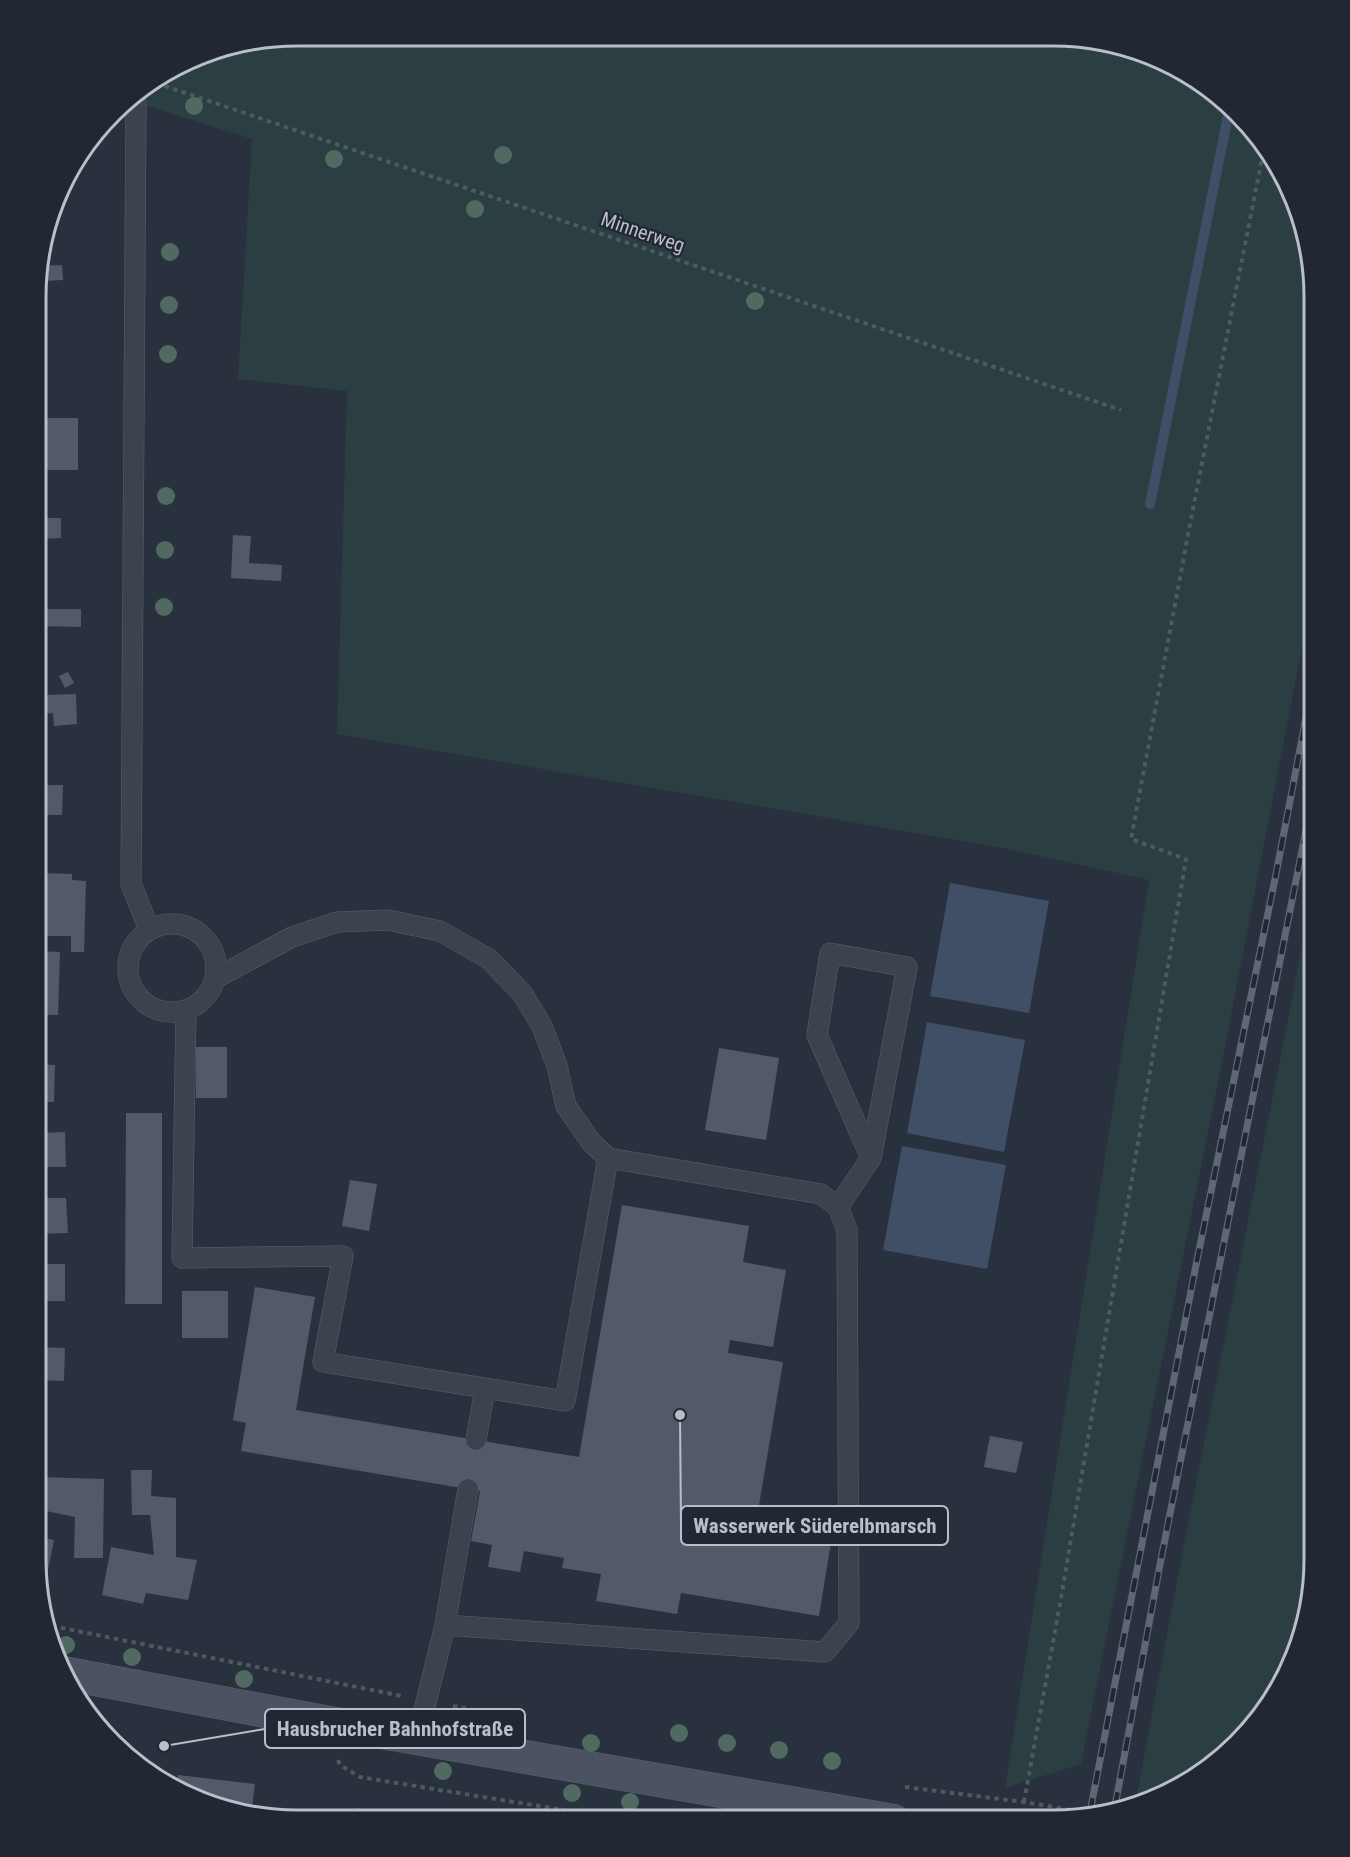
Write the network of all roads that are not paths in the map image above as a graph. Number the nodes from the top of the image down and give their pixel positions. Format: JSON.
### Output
{"nodes":[{"id":1,"x":136,"y":106,"type":"edge"},
{"id":2,"x":149,"y":929,"type":"junction"},
{"id":3,"x":216,"y":978,"type":"junction"},
{"id":4,"x":186,"y":1010,"type":"junction"},
{"id":5,"x":608,"y":1158,"type":"junction"},
{"id":6,"x":871,"y":1158,"type":"junction"},
{"id":7,"x":838,"y":1207,"type":"junction"},
{"id":8,"x":484,"y":1388,"type":"junction"},
{"id":9,"x":476,"y":1440,"type":"dead end"},
{"id":10,"x":468,"y":1489,"type":"dead end"},
{"id":11,"x":445,"y":1625,"type":"junction"},
{"id":12,"x":75,"y":1675,"type":"edge"},
{"id":13,"x":417,"y":1739,"type":"junction"},
{"id":14,"x":830,"y":1810,"type":"edge"}],
"edges":[{"from":1,"to":2,"type":"lane"},
{"from":2,"to":3,"type":"lane"},
{"from":2,"to":4,"type":"lane"},
{"from":3,"to":4,"type":"lane"},
{"from":3,"to":5,"type":"lane"},
{"from":4,"to":8,"type":"lane"},
{"from":5,"to":7,"type":"lane"},
{"from":5,"to":8,"type":"lane"},
{"from":6,"to":6,"type":"lane"},
{"from":6,"to":7,"type":"lane"},
{"from":7,"to":11,"type":"lane"},
{"from":8,"to":9,"type":"lane"},
{"from":10,"to":11,"type":"lane"},
{"from":11,"to":13,"type":"lane"},
{"from":12,"to":13,"type":"street"},
{"from":13,"to":14,"type":"street"}]}
